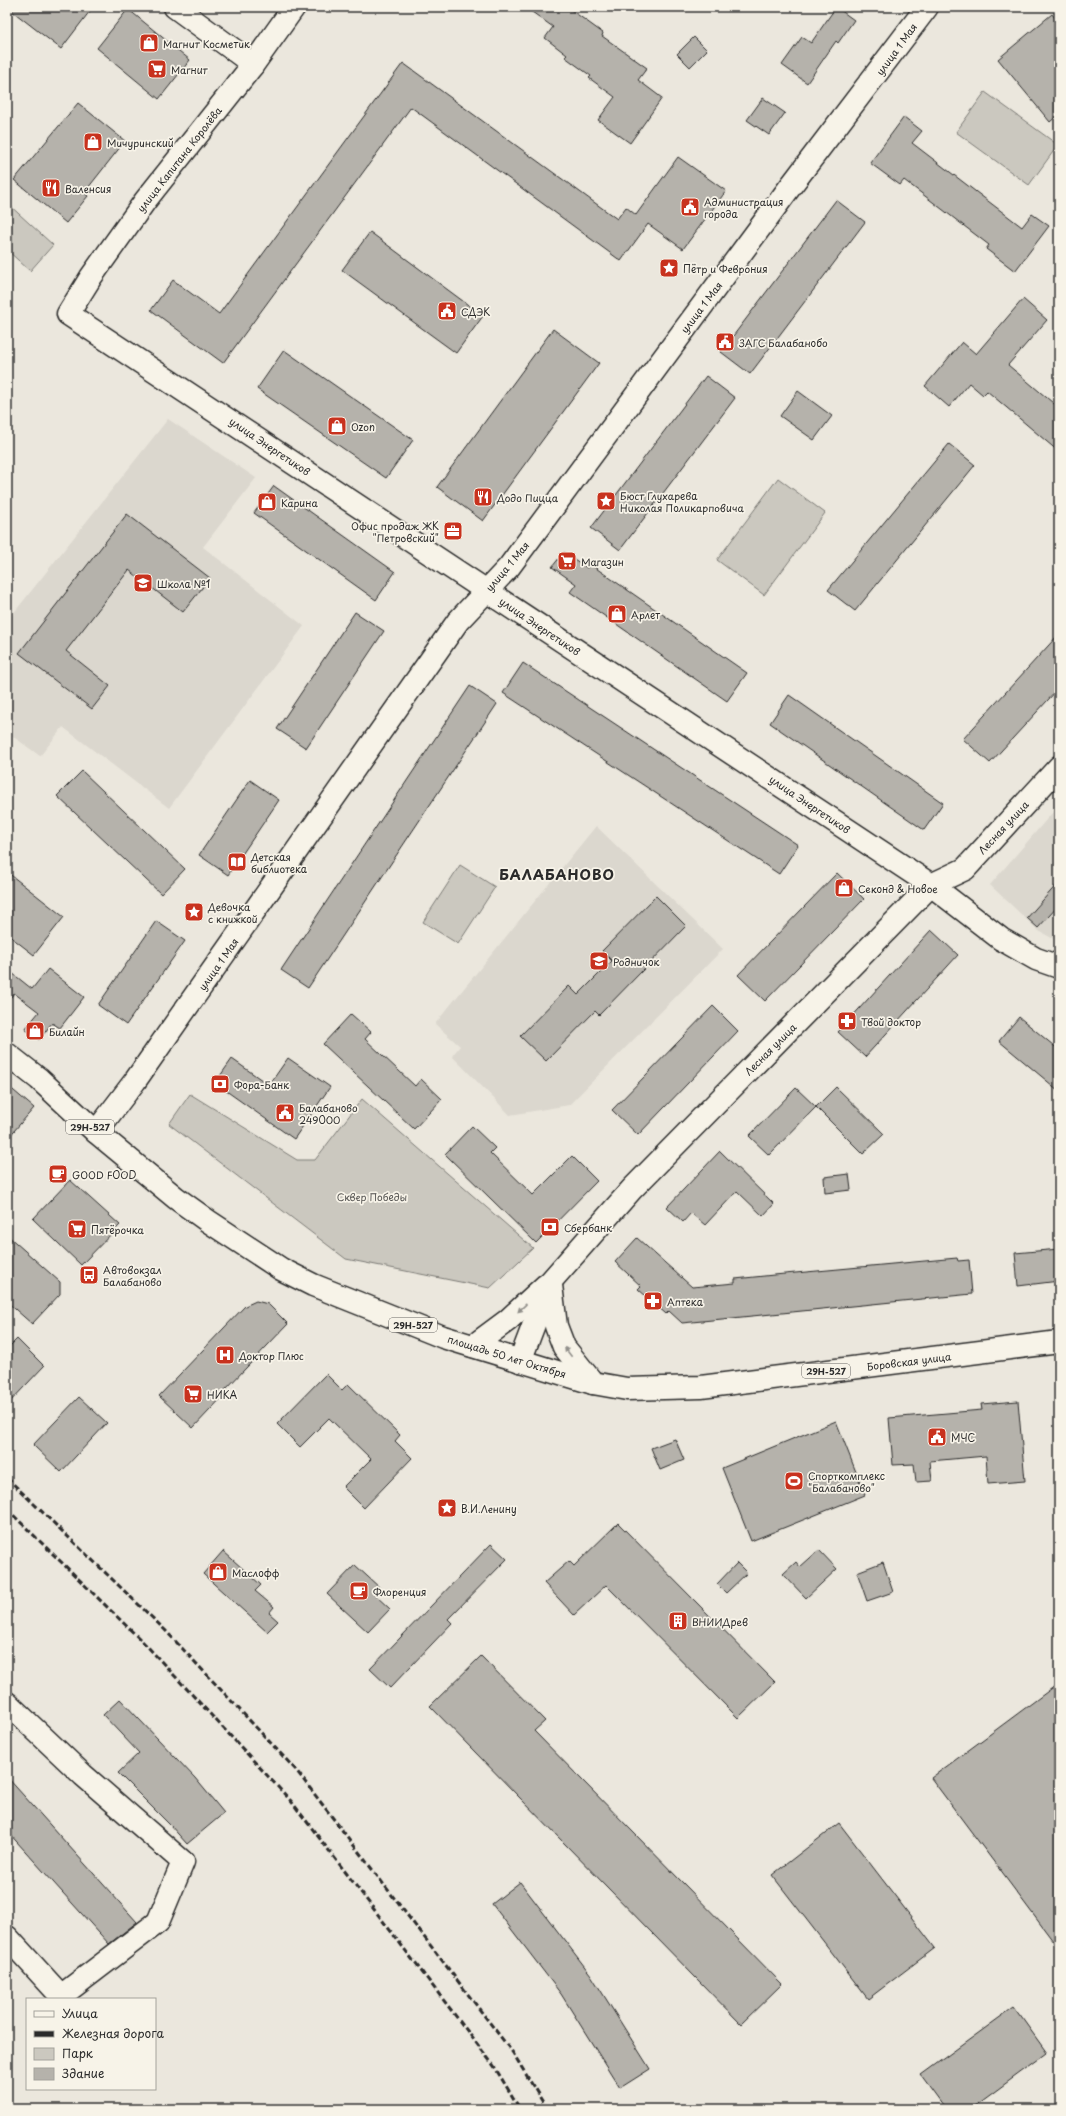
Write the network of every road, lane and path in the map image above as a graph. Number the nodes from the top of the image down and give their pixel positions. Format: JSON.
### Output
{"nodes":[{"id":1,"x":175,"y":7,"type":"edge"},
{"id":2,"x":294,"y":7,"type":"edge"},
{"id":3,"x":928,"y":7,"type":"edge"},
{"id":4,"x":252,"y":66,"type":"junction"},
{"id":5,"x":68,"y":314,"type":"joint"},
{"id":6,"x":486,"y":591,"type":"junction"},
{"id":7,"x":1059,"y":767,"type":"edge"},
{"id":8,"x":931,"y":885,"type":"junction"},
{"id":9,"x":1059,"y":967,"type":"edge"},
{"id":10,"x":7,"y":1054,"type":"edge"},
{"id":11,"x":96,"y":1132,"type":"junction"},
{"id":12,"x":550,"y":1282,"type":"junction"},
{"id":13,"x":1059,"y":1342,"type":"edge"},
{"id":14,"x":473,"y":1346,"type":"junction"},
{"id":15,"x":520,"y":1361,"type":"junction"},
{"id":16,"x":592,"y":1383,"type":"junction"},
{"id":17,"x":7,"y":1703,"type":"edge"},
{"id":18,"x":7,"y":1937,"type":"edge"}],
"edges":[{"from":1,"to":4,"type":"street"},
{"from":2,"to":4,"type":"street","name":"улица Капитана Королёва"},
{"from":3,"to":6,"type":"street","name":"улица 1 Мая"},
{"from":4,"to":5,"type":"street","name":"улица Капитана Королёва"},
{"from":5,"to":6,"type":"street","name":"улица Энергетиков"},
{"from":6,"to":8,"type":"street","name":"улица Энергетиков"},
{"from":6,"to":11,"type":"street","name":"улица 1 Мая"},
{"from":7,"to":8,"type":"street","name":"Лесная улица"},
{"from":8,"to":9,"type":"street","name":"улица Энергетиков"},
{"from":8,"to":12,"type":"street","name":"Лесная улица"},
{"from":10,"to":11,"type":"street","number":"29Н-527"},
{"from":11,"to":14,"type":"street","name":"площадь 50 лет Октября","number":"29Н-527"},
{"from":12,"to":14,"type":"street","one_way":true},
{"from":12,"to":15,"type":"street","name":"Лесная улица"},
{"from":16,"to":12,"type":"street","one_way":true},
{"from":13,"to":16,"type":"street","name":"Боровская улица","number":"29Н-527"},
{"from":14,"to":15,"type":"street","name":"площадь 50 лет Октября","number":"29Н-527"},
{"from":15,"to":16,"type":"street","name":"площадь 50 лет Октября","number":"29Н-527"},
{"from":17,"to":18,"type":"street"}]}
